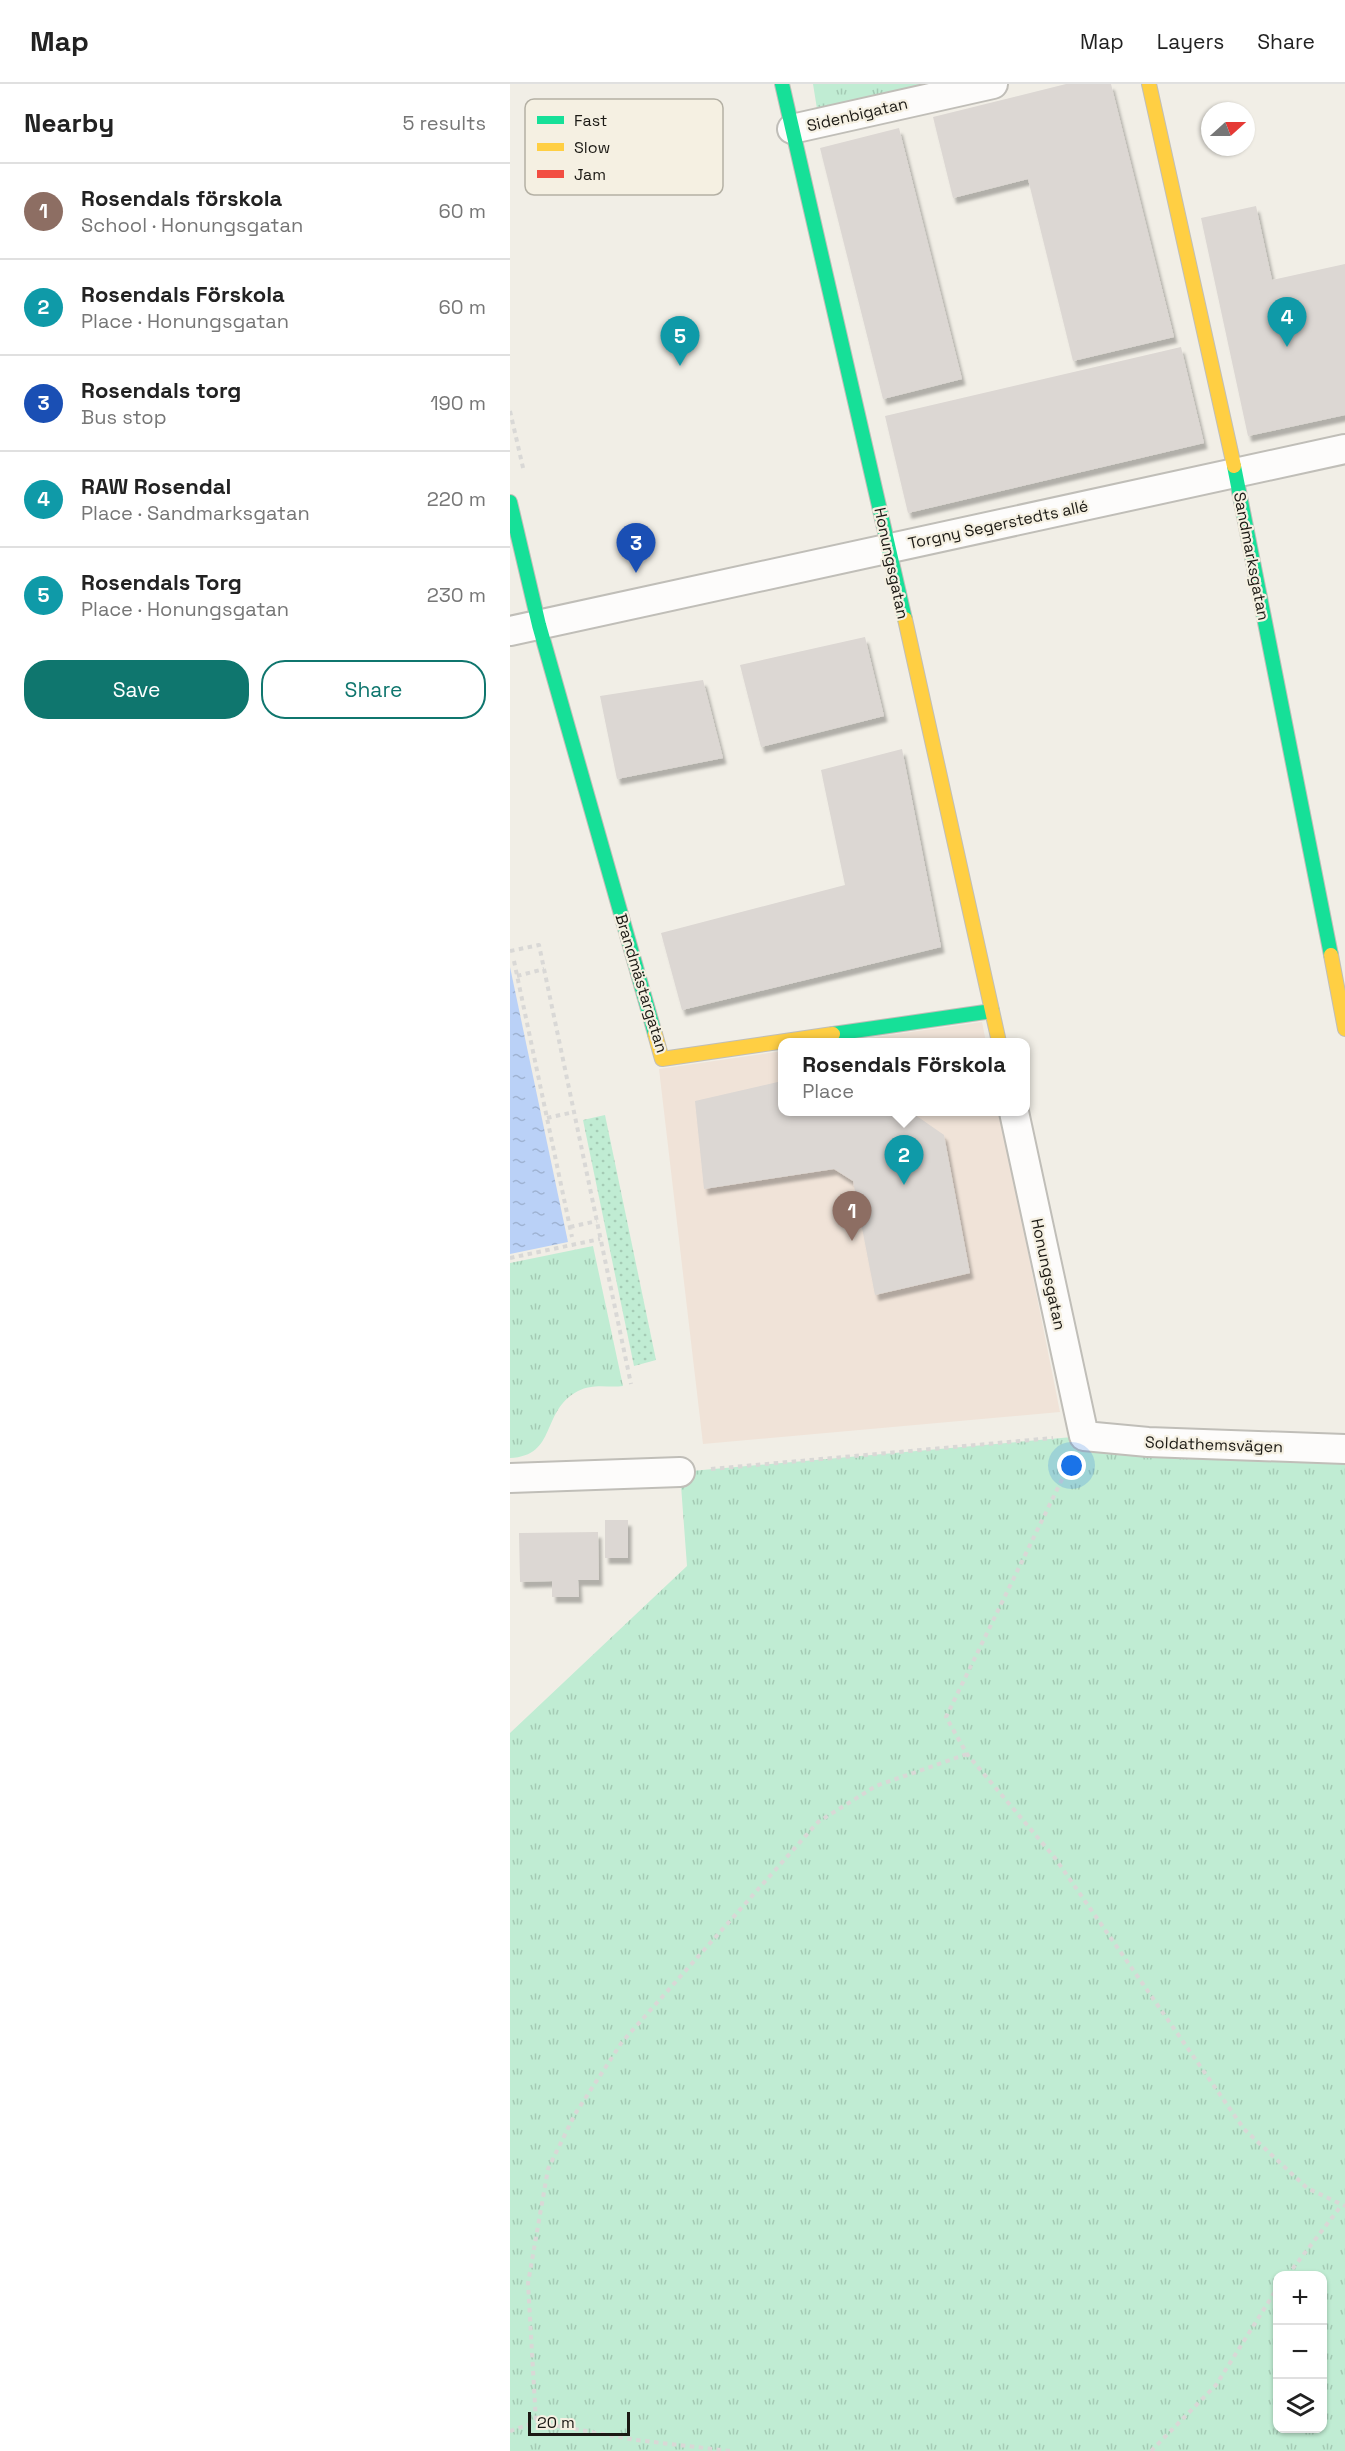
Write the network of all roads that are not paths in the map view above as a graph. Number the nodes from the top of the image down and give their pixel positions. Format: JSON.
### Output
{"nodes":[{"id":1,"x":782,"y":84,"type":"edge"},
{"id":2,"x":993,"y":84,"type":"edge"},
{"id":3,"x":1149,"y":84,"type":"edge"},
{"id":4,"x":792,"y":129,"type":"junction"},
{"id":5,"x":1345,"y":449,"type":"edge"},
{"id":6,"x":1235,"y":472,"type":"junction"},
{"id":7,"x":510,"y":502,"type":"edge"},
{"id":8,"x":889,"y":548,"type":"junction"},
{"id":9,"x":539,"y":625,"type":"junction"},
{"id":10,"x":510,"y":631,"type":"edge"},
{"id":11,"x":992,"y":1011,"type":"junction"},
{"id":12,"x":1345,"y":1029,"type":"edge"},
{"id":13,"x":806,"y":1038,"type":"edge"},
{"id":14,"x":998,"y":1038,"type":"edge"},
{"id":15,"x":778,"y":1042,"type":"edge"},
{"id":16,"x":1015,"y":1116,"type":"edge"},
{"id":17,"x":1084,"y":1436,"type":"joint"},
{"id":18,"x":1345,"y":1449,"type":"edge"},
{"id":19,"x":680,"y":1472,"type":"road end"},
{"id":20,"x":510,"y":1478,"type":"edge"}],
"edges":[{"from":1,"to":4,"type":"street","name":"Honungsgatan"},
{"from":2,"to":4,"type":"street","name":"Sidenbigatan"},
{"from":3,"to":6,"type":"street","name":"Sandmarksgatan"},
{"from":4,"to":8,"type":"street","name":"Honungsgatan"},
{"from":5,"to":6,"type":"street","name":"Torgny Segerstedts allé"},
{"from":6,"to":8,"type":"street","name":"Torgny Segerstedts allé"},
{"from":6,"to":12,"type":"street","name":"Sandmarksgatan"},
{"from":7,"to":9,"type":"street"},
{"from":8,"to":9,"type":"street","name":"Torgny Segerstedts allé"},
{"from":8,"to":11,"type":"street","name":"Honungsgatan"},
{"from":9,"to":10,"type":"street","name":"Torgny Segerstedts allé"},
{"from":9,"to":15,"type":"street","name":"Brandmästargatan"},
{"from":11,"to":13,"type":"street","name":"Brandmästargatan"},
{"from":11,"to":14,"type":"street","name":"Honungsgatan"},
{"from":16,"to":17,"type":"street","name":"Honungsgatan"},
{"from":17,"to":18,"type":"street","name":"Soldathemsvägen"},
{"from":19,"to":20,"type":"street"}]}
